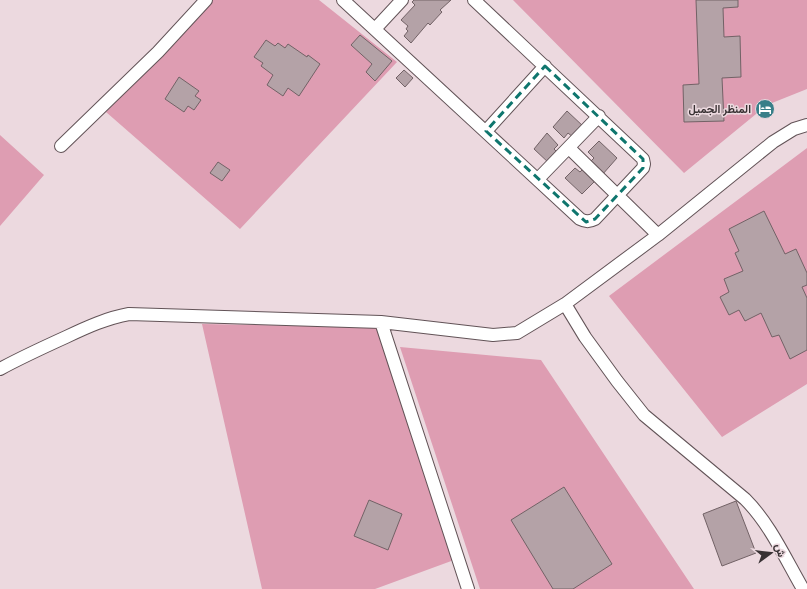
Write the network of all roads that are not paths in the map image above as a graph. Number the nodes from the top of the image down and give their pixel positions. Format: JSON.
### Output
{"nodes":[{"id":1,"x":206,"y":0,"type":"edge"},
{"id":2,"x":343,"y":0,"type":"edge"},
{"id":3,"x":402,"y":0,"type":"edge"},
{"id":4,"x":474,"y":0,"type":"edge"},
{"id":5,"x":375,"y":29,"type":"junction"},
{"id":6,"x":545,"y":66,"type":"junction"},
{"id":7,"x":598,"y":116,"type":"junction"},
{"id":8,"x":807,"y":125,"type":"edge"},
{"id":9,"x":486,"y":131,"type":"junction"},
{"id":10,"x":61,"y":146,"type":"dead end"},
{"id":11,"x":569,"y":148,"type":"junction"},
{"id":12,"x":538,"y":179,"type":"junction"},
{"id":13,"x":618,"y":195,"type":"junction"},
{"id":14,"x":658,"y":235,"type":"junction"},
{"id":15,"x":565,"y":304,"type":"junction"},
{"id":16,"x":381,"y":322,"type":"junction"},
{"id":17,"x":0,"y":369,"type":"edge"},
{"id":18,"x":468,"y":589,"type":"edge"},
{"id":19,"x":803,"y":589,"type":"edge"}],
"edges":[{"from":1,"to":10,"type":"street"},
{"from":2,"to":5,"type":"street"},
{"from":3,"to":5,"type":"street"},
{"from":4,"to":6,"type":"street"},
{"from":5,"to":9,"type":"street"},
{"from":6,"to":7,"type":"street"},
{"from":6,"to":9,"type":"street"},
{"from":7,"to":11,"type":"street"},
{"from":7,"to":13,"type":"street"},
{"from":8,"to":14,"type":"street"},
{"from":9,"to":12,"type":"street"},
{"from":11,"to":12,"type":"street"},
{"from":11,"to":13,"type":"street"},
{"from":12,"to":13,"type":"street"},
{"from":13,"to":14,"type":"street"},
{"from":14,"to":15,"type":"street"},
{"from":15,"to":16,"type":"street"},
{"from":15,"to":19,"type":"street"},
{"from":16,"to":17,"type":"street"},
{"from":16,"to":18,"type":"street"}]}
